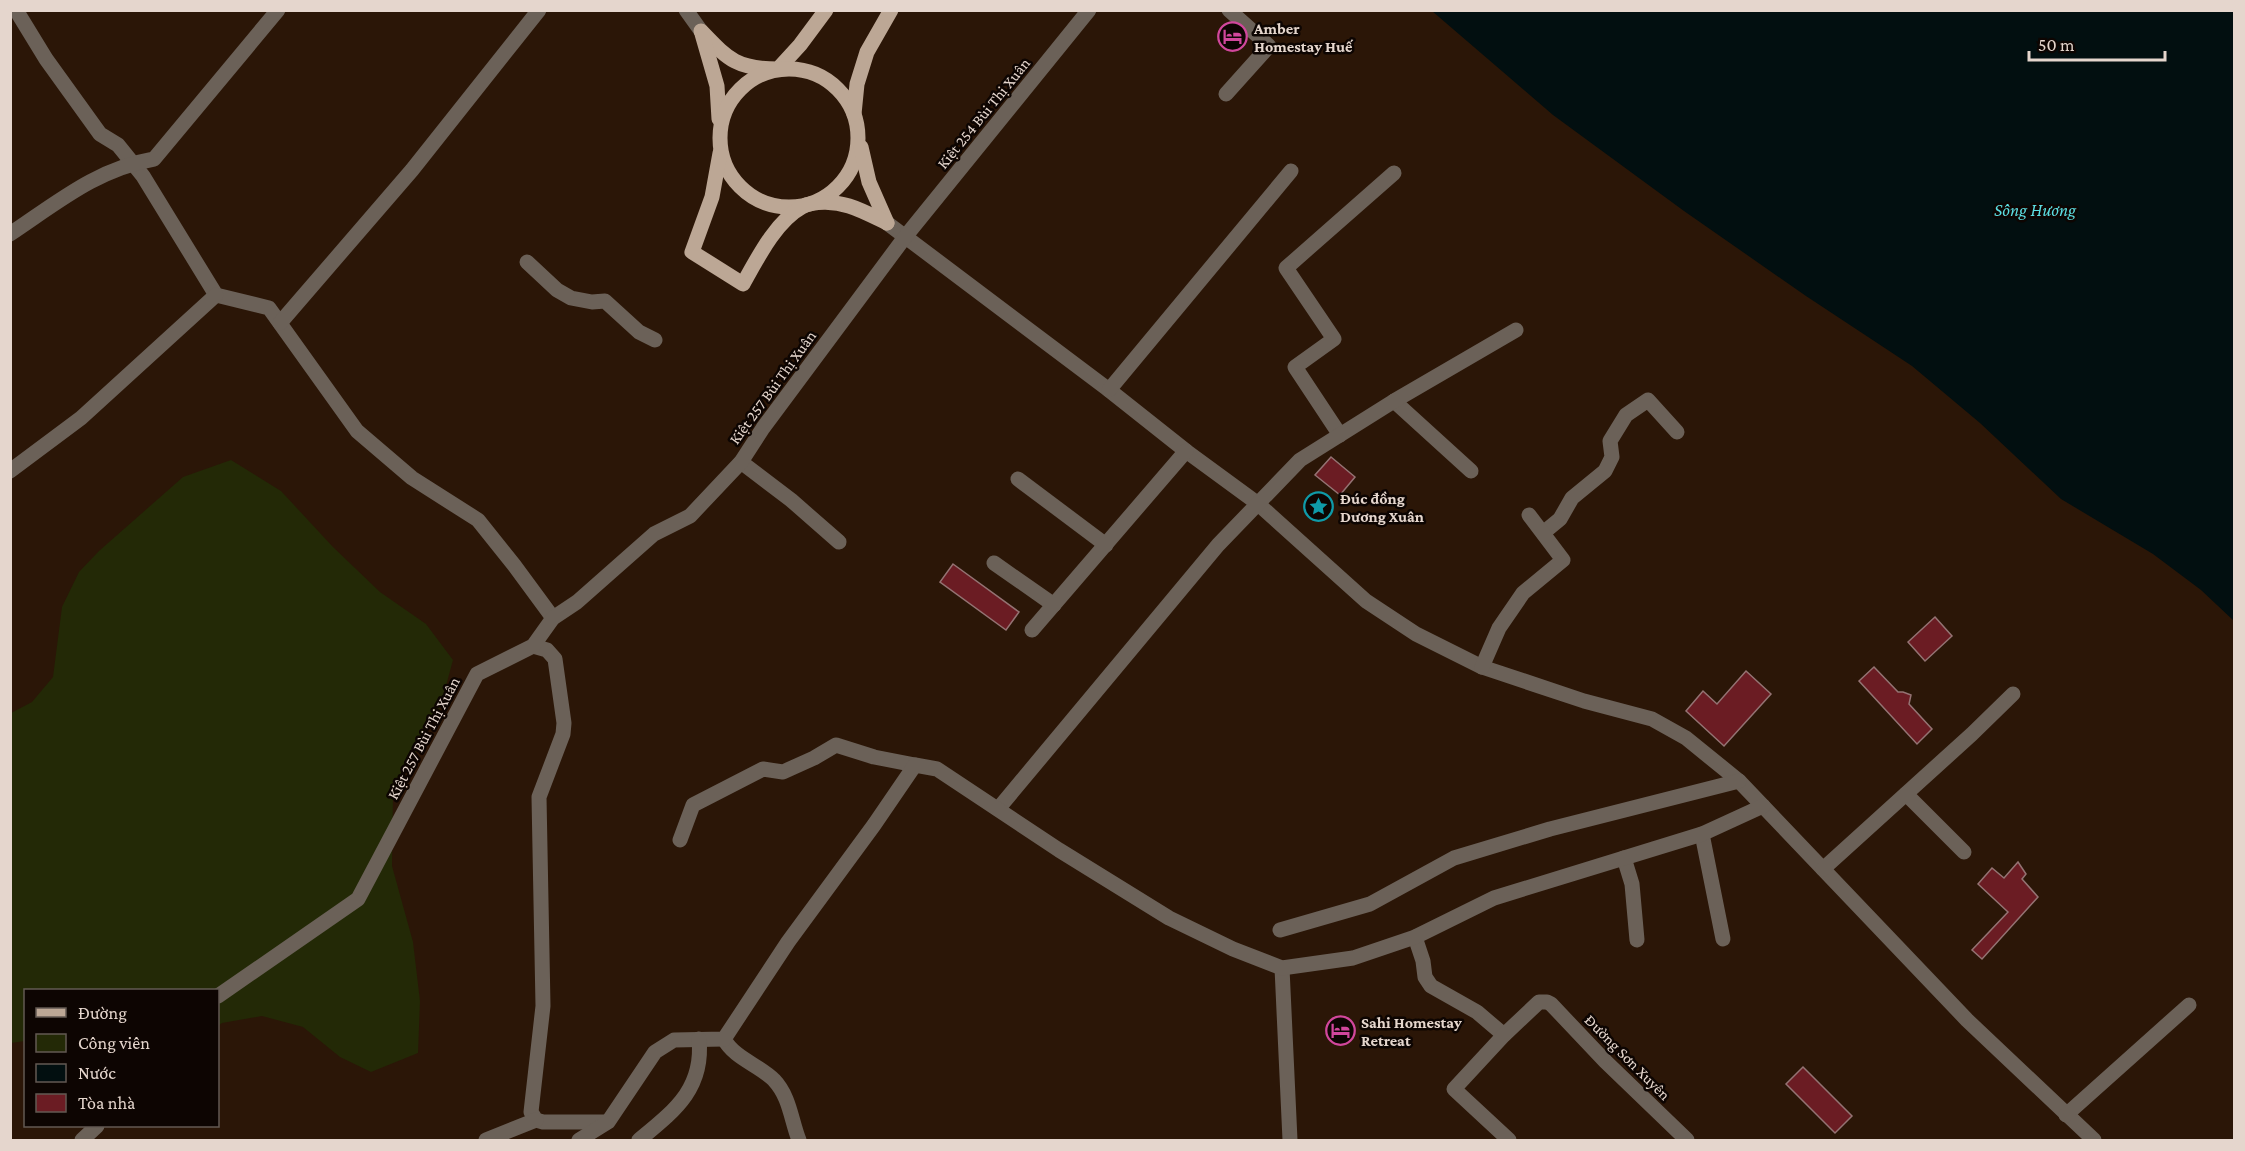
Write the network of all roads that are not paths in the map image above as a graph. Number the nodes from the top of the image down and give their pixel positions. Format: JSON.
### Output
{"nodes":[{"id":1,"x":16,"y":10,"type":"edge"},
{"id":2,"x":278,"y":10,"type":"edge"},
{"id":3,"x":539,"y":10,"type":"edge"},
{"id":4,"x":686,"y":10,"type":"edge"},
{"id":5,"x":891,"y":10,"type":"edge"},
{"id":6,"x":902,"y":10,"type":"edge"},
{"id":7,"x":1089,"y":10,"type":"edge"},
{"id":8,"x":1229,"y":10,"type":"edge"},
{"id":9,"x":824,"y":13,"type":"edge"},
{"id":10,"x":701,"y":31,"type":"junction"},
{"id":11,"x":867,"y":52,"type":"junction"},
{"id":12,"x":778,"y":69,"type":"junction"},
{"id":13,"x":1226,"y":94,"type":"dead end"},
{"id":14,"x":854,"y":114,"type":"junction"},
{"id":15,"x":720,"y":128,"type":"junction"},
{"id":16,"x":859,"y":138,"type":"junction"},
{"id":17,"x":720,"y":150,"type":"junction"},
{"id":18,"x":132,"y":163,"type":"junction"},
{"id":19,"x":1291,"y":171,"type":"dead end"},
{"id":20,"x":1394,"y":173,"type":"dead end"},
{"id":21,"x":803,"y":206,"type":"junction"},
{"id":22,"x":888,"y":223,"type":"junction"},
{"id":23,"x":10,"y":234,"type":"edge"},
{"id":24,"x":905,"y":237,"type":"junction"},
{"id":25,"x":527,"y":262,"type":"dead end"},
{"id":26,"x":216,"y":295,"type":"junction"},
{"id":27,"x":280,"y":323,"type":"junction"},
{"id":28,"x":1516,"y":330,"type":"dead end"},
{"id":29,"x":655,"y":340,"type":"dead end"},
{"id":30,"x":1108,"y":390,"type":"junction"},
{"id":31,"x":1394,"y":401,"type":"junction"},
{"id":32,"x":1677,"y":432,"type":"dead end"},
{"id":33,"x":1340,"y":435,"type":"junction"},
{"id":34,"x":1186,"y":451,"type":"junction"},
{"id":35,"x":741,"y":462,"type":"junction"},
{"id":36,"x":10,"y":471,"type":"edge"},
{"id":37,"x":1471,"y":471,"type":"dead end"},
{"id":38,"x":1018,"y":480,"type":"dead end"},
{"id":39,"x":1257,"y":503,"type":"junction"},
{"id":40,"x":1529,"y":515,"type":"dead end"},
{"id":41,"x":1543,"y":532,"type":"junction"},
{"id":42,"x":839,"y":542,"type":"dead end"},
{"id":43,"x":1106,"y":545,"type":"junction"},
{"id":44,"x":994,"y":563,"type":"dead end"},
{"id":45,"x":1054,"y":605,"type":"junction"},
{"id":46,"x":553,"y":618,"type":"junction"},
{"id":47,"x":1032,"y":630,"type":"dead end"},
{"id":48,"x":533,"y":646,"type":"junction"},
{"id":49,"x":1482,"y":667,"type":"junction"},
{"id":50,"x":2013,"y":694,"type":"dead end"},
{"id":51,"x":915,"y":765,"type":"junction"},
{"id":52,"x":1739,"y":781,"type":"junction"},
{"id":53,"x":1906,"y":794,"type":"junction"},
{"id":54,"x":1763,"y":806,"type":"junction"},
{"id":55,"x":998,"y":809,"type":"junction"},
{"id":56,"x":1702,"y":834,"type":"junction"},
{"id":57,"x":680,"y":840,"type":"dead end"},
{"id":58,"x":1964,"y":852,"type":"dead end"},
{"id":59,"x":1624,"y":858,"type":"junction"},
{"id":60,"x":1823,"y":869,"type":"junction"},
{"id":61,"x":1280,"y":930,"type":"dead end"},
{"id":62,"x":1415,"y":937,"type":"junction"},
{"id":63,"x":1723,"y":939,"type":"dead end"},
{"id":64,"x":1637,"y":940,"type":"dead end"},
{"id":65,"x":1282,"y":968,"type":"junction"},
{"id":66,"x":219,"y":995,"type":"edge"},
{"id":67,"x":2189,"y":1005,"type":"dead end"},
{"id":68,"x":1504,"y":1035,"type":"junction"},
{"id":69,"x":699,"y":1039,"type":"junction"},
{"id":70,"x":724,"y":1039,"type":"junction"},
{"id":71,"x":2066,"y":1115,"type":"junction"},
{"id":72,"x":537,"y":1120,"type":"junction"},
{"id":73,"x":608,"y":1122,"type":"junction"},
{"id":74,"x":95,"y":1127,"type":"edge"},
{"id":75,"x":1681,"y":1138,"type":"edge"},
{"id":76,"x":82,"y":1140,"type":"edge"},
{"id":77,"x":486,"y":1140,"type":"edge"},
{"id":78,"x":579,"y":1140,"type":"edge"},
{"id":79,"x":639,"y":1140,"type":"edge"},
{"id":80,"x":799,"y":1140,"type":"edge"},
{"id":81,"x":1290,"y":1140,"type":"edge"},
{"id":82,"x":1509,"y":1140,"type":"edge"},
{"id":83,"x":2094,"y":1140,"type":"edge"}],
"edges":[{"from":1,"to":18,"type":"street"},
{"from":2,"to":18,"type":"street"},
{"from":3,"to":27,"type":"street"},
{"from":4,"to":10,"type":"street"},
{"from":5,"to":11,"type":"main road"},
{"from":6,"to":11,"type":"main road"},
{"from":7,"to":24,"type":"street","name":"Kiệt 254 Bùi Thị Xuân"},
{"from":8,"to":13,"type":"street"},
{"from":9,"to":12,"type":"main road"},
{"from":10,"to":12,"type":"main road"},
{"from":10,"to":15,"type":"main road"},
{"from":11,"to":14,"type":"main road"},
{"from":12,"to":14,"type":"main road"},
{"from":12,"to":15,"type":"main road"},
{"from":14,"to":16,"type":"main road"},
{"from":15,"to":17,"type":"main road"},
{"from":16,"to":21,"type":"main road"},
{"from":16,"to":22,"type":"main road"},
{"from":17,"to":21,"type":"main road"},
{"from":17,"to":21,"type":"main road"},
{"from":18,"to":23,"type":"street"},
{"from":18,"to":26,"type":"street"},
{"from":19,"to":30,"type":"street"},
{"from":20,"to":33,"type":"street"},
{"from":21,"to":22,"type":"main road"},
{"from":22,"to":24,"type":"street"},
{"from":24,"to":30,"type":"street"},
{"from":24,"to":35,"type":"street","name":"Kiệt 257 Bùi Thị Xuân"},
{"from":25,"to":29,"type":"street"},
{"from":26,"to":27,"type":"street"},
{"from":26,"to":36,"type":"street"},
{"from":27,"to":46,"type":"street"},
{"from":28,"to":31,"type":"street"},
{"from":30,"to":34,"type":"street"},
{"from":31,"to":33,"type":"street"},
{"from":31,"to":37,"type":"street"},
{"from":32,"to":41,"type":"street"},
{"from":33,"to":39,"type":"street"},
{"from":34,"to":39,"type":"street"},
{"from":34,"to":43,"type":"street"},
{"from":35,"to":42,"type":"street"},
{"from":35,"to":46,"type":"street","name":"Kiệt 257 Bùi Thị Xuân"},
{"from":38,"to":43,"type":"street"},
{"from":39,"to":49,"type":"street"},
{"from":39,"to":55,"type":"street"},
{"from":40,"to":41,"type":"street"},
{"from":41,"to":49,"type":"street"},
{"from":43,"to":45,"type":"street"},
{"from":44,"to":45,"type":"street"},
{"from":45,"to":47,"type":"street"},
{"from":46,"to":48,"type":"street","name":"Kiệt 257 Bùi Thị Xuân"},
{"from":48,"to":66,"type":"street","name":"Kiệt 257 Bùi Thị Xuân"},
{"from":48,"to":72,"type":"street"},
{"from":49,"to":52,"type":"street"},
{"from":50,"to":53,"type":"street"},
{"from":51,"to":55,"type":"street"},
{"from":51,"to":57,"type":"street"},
{"from":51,"to":70,"type":"street"},
{"from":52,"to":54,"type":"street"},
{"from":52,"to":61,"type":"street"},
{"from":53,"to":58,"type":"street"},
{"from":53,"to":60,"type":"street"},
{"from":54,"to":56,"type":"street"},
{"from":54,"to":60,"type":"street"},
{"from":55,"to":65,"type":"street"},
{"from":56,"to":59,"type":"street"},
{"from":56,"to":63,"type":"street"},
{"from":59,"to":62,"type":"street"},
{"from":59,"to":64,"type":"street"},
{"from":60,"to":71,"type":"street"},
{"from":62,"to":65,"type":"street"},
{"from":62,"to":68,"type":"street"},
{"from":65,"to":81,"type":"street"},
{"from":67,"to":71,"type":"street"},
{"from":68,"to":75,"type":"street","name":"Đường Sơn Xuyên"},
{"from":68,"to":82,"type":"street"},
{"from":69,"to":70,"type":"street"},
{"from":69,"to":73,"type":"street"},
{"from":69,"to":79,"type":"street"},
{"from":70,"to":80,"type":"street"},
{"from":71,"to":83,"type":"street"},
{"from":72,"to":73,"type":"street"},
{"from":72,"to":77,"type":"street"},
{"from":73,"to":78,"type":"street"},
{"from":74,"to":76,"type":"street"}]}
